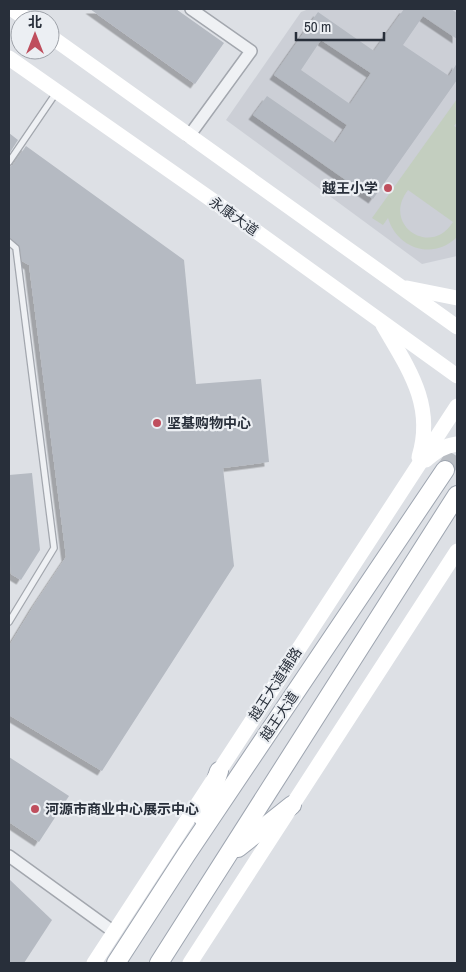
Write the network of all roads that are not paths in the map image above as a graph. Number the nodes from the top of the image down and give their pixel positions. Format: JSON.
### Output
{"nodes":[{"id":1,"x":191,"y":9,"type":"edge"},
{"id":2,"x":60,"y":43,"type":"edge"},
{"id":3,"x":9,"y":58,"type":"edge"},
{"id":4,"x":57,"y":91,"type":"junction"},
{"id":5,"x":189,"y":136,"type":"junction"},
{"id":6,"x":9,"y":162,"type":"edge"},
{"id":7,"x":9,"y":242,"type":"edge"},
{"id":8,"x":400,"y":287,"type":"junction"},
{"id":9,"x":457,"y":298,"type":"edge"},
{"id":10,"x":380,"y":320,"type":"junction"},
{"id":11,"x":457,"y":327,"type":"edge"},
{"id":12,"x":457,"y":376,"type":"edge"},
{"id":13,"x":457,"y":406,"type":"edge"},
{"id":14,"x":457,"y":444,"type":"edge"},
{"id":15,"x":414,"y":470,"type":"junction"},
{"id":16,"x":445,"y":470,"type":"tunnel mouth"},
{"id":17,"x":457,"y":495,"type":"edge"},
{"id":18,"x":457,"y":550,"type":"edge"},
{"id":19,"x":9,"y":622,"type":"edge"},
{"id":20,"x":219,"y":771,"type":"junction"},
{"id":21,"x":292,"y":805,"type":"junction"},
{"id":22,"x":196,"y":840,"type":"junction"},
{"id":23,"x":9,"y":856,"type":"edge"},
{"id":24,"x":226,"y":858,"type":"junction"},
{"id":25,"x":114,"y":932,"type":"junction"},
{"id":26,"x":94,"y":963,"type":"edge"},
{"id":27,"x":116,"y":963,"type":"edge"},
{"id":28,"x":159,"y":963,"type":"edge"},
{"id":29,"x":190,"y":963,"type":"edge"}],
"edges":[{"from":1,"to":5,"type":"street"},
{"from":2,"to":5,"type":"main road"},
{"from":3,"to":4,"type":"main road","name":"永康大道"},
{"from":4,"to":6,"type":"lane"},
{"from":4,"to":10,"type":"main road","name":"永康大道"},
{"from":5,"to":8,"type":"main road"},
{"from":7,"to":19,"type":"lane"},
{"from":8,"to":9,"type":"main road"},
{"from":8,"to":11,"type":"main road"},
{"from":10,"to":12,"type":"main road","name":"永康大道"},
{"from":10,"to":15,"type":"main road"},
{"from":13,"to":15,"type":"main road","name":"越王大道辅路"},
{"from":14,"to":15,"type":"main road"},
{"from":15,"to":20,"type":"main road","name":"越王大道辅路"},
{"from":16,"to":22,"type":"main road","name":"越王大道"},
{"from":17,"to":24,"type":"main road"},
{"from":18,"to":21,"type":"main road"},
{"from":20,"to":22,"type":"main road"},
{"from":20,"to":25,"type":"main road","name":"越王大道辅路"},
{"from":21,"to":24,"type":"main road"},
{"from":21,"to":29,"type":"main road"},
{"from":22,"to":27,"type":"main road","name":"越王大道"},
{"from":23,"to":25,"type":"street"},
{"from":24,"to":28,"type":"main road"},
{"from":25,"to":26,"type":"main road","name":"越王大道辅路"}]}
